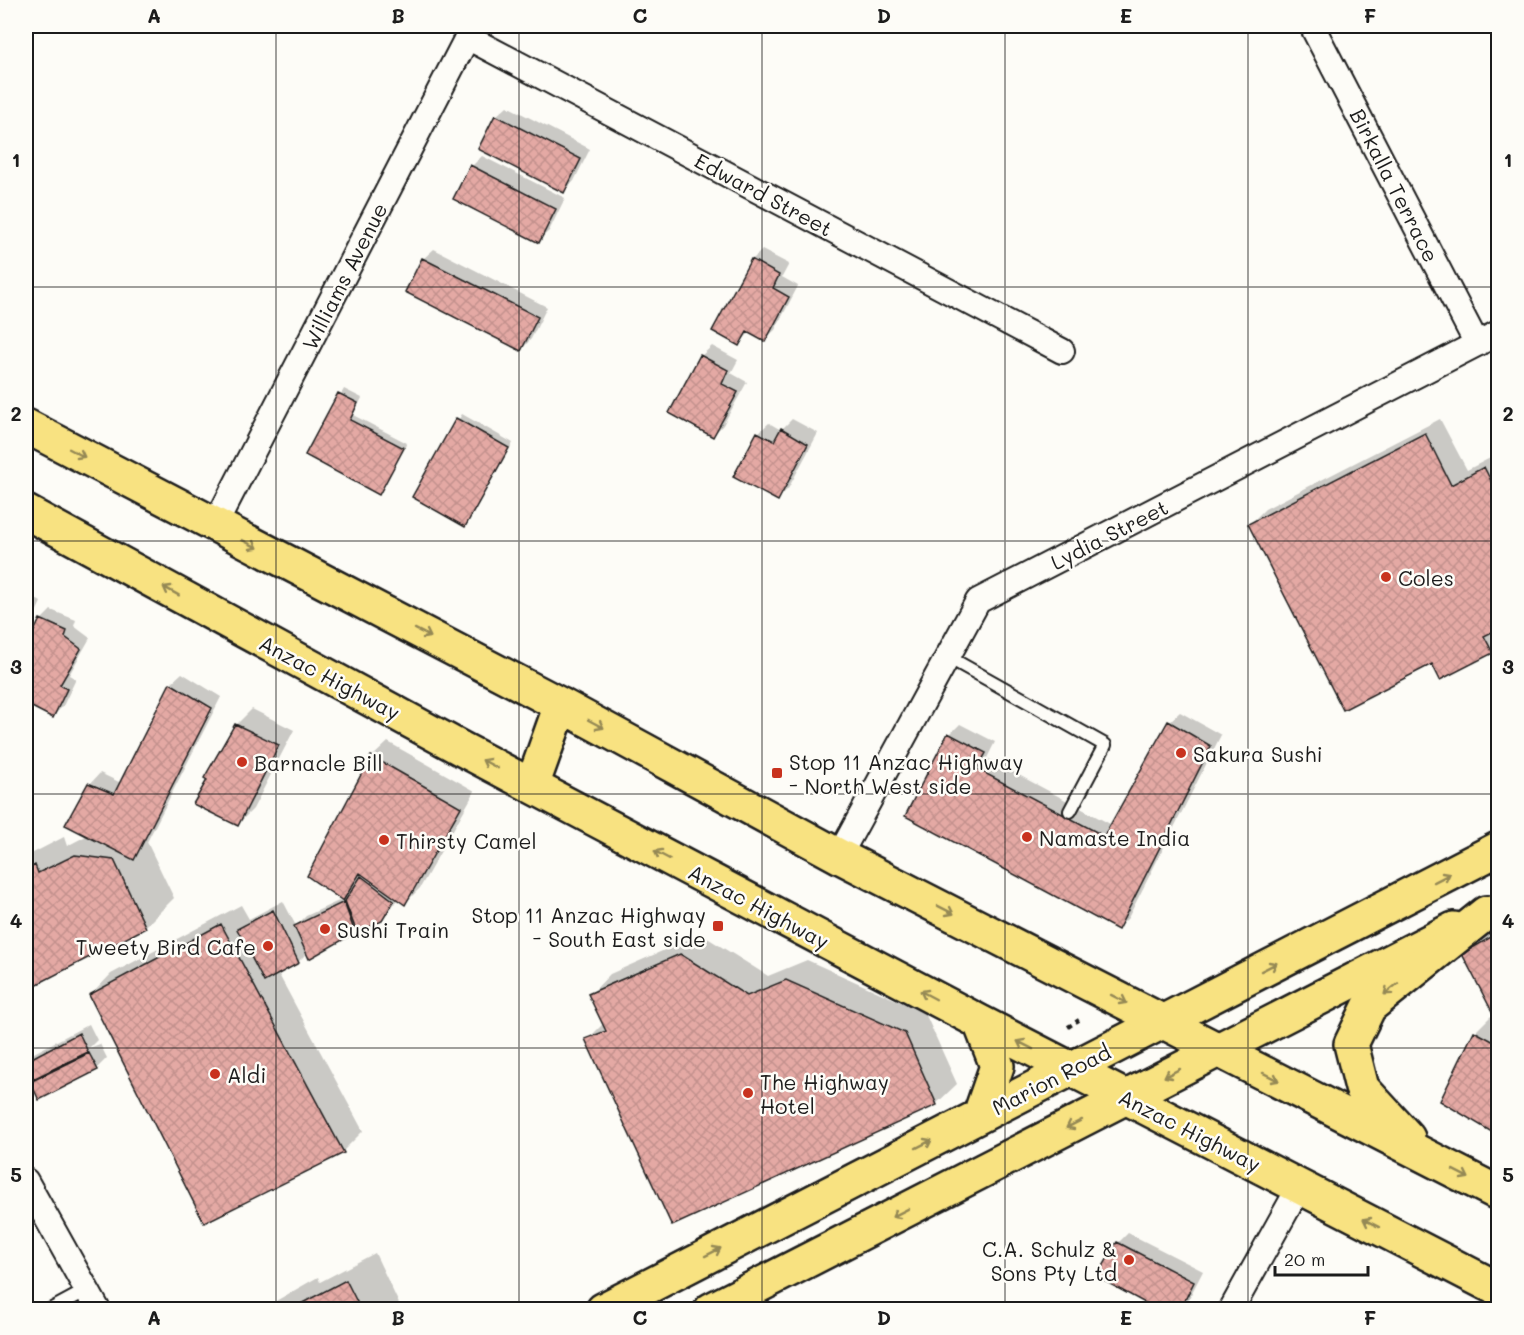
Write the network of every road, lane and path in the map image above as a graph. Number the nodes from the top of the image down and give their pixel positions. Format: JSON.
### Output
{"nodes":[{"id":1,"x":1312,"y":26,"type":"edge"},
{"id":2,"x":470,"y":32,"type":"edge"},
{"id":3,"x":1498,"y":333,"type":"edge"},
{"id":4,"x":1477,"y":344,"type":"junction"},
{"id":5,"x":1062,"y":351,"type":"dead end"},
{"id":6,"x":26,"y":426,"type":"edge"},
{"id":7,"x":26,"y":512,"type":"edge"},
{"id":8,"x":215,"y":525,"type":"junction"},
{"id":9,"x":948,"y":657,"type":"junction"},
{"id":10,"x":561,"y":705,"type":"junction"},
{"id":11,"x":532,"y":786,"type":"junction"},
{"id":12,"x":1070,"y":812,"type":"dead end"},
{"id":13,"x":1498,"y":849,"type":"edge"},
{"id":14,"x":839,"y":856,"type":"junction"},
{"id":15,"x":1492,"y":910,"type":"edge"},
{"id":16,"x":1079,"y":1020,"type":"dead end"},
{"id":17,"x":1162,"y":1021,"type":"junction"},
{"id":18,"x":980,"y":1022,"type":"junction"},
{"id":19,"x":1068,"y":1027,"type":"dead end"},
{"id":20,"x":1219,"y":1050,"type":"junction"},
{"id":21,"x":1071,"y":1069,"type":"junction"},
{"id":22,"x":1126,"y":1097,"type":"junction"},
{"id":23,"x":980,"y":1115,"type":"junction"},
{"id":24,"x":1423,"y":1155,"type":"junction"},
{"id":25,"x":26,"y":1182,"type":"edge"},
{"id":26,"x":1300,"y":1186,"type":"junction"},
{"id":27,"x":1498,"y":1193,"type":"edge"},
{"id":28,"x":1498,"y":1289,"type":"edge"},
{"id":29,"x":93,"y":1300,"type":"edge"},
{"id":30,"x":50,"y":1310,"type":"edge"},
{"id":31,"x":603,"y":1310,"type":"edge"},
{"id":32,"x":711,"y":1310,"type":"edge"},
{"id":33,"x":1232,"y":1310,"type":"edge"}],
"edges":[{"from":1,"to":4,"type":"street","name":"Birkalla Terrace"},
{"from":2,"to":5,"type":"street","name":"Edward Street"},
{"from":2,"to":8,"type":"street","name":"Williams Avenue"},
{"from":3,"to":4,"type":"street","name":"Lydia Street"},
{"from":4,"to":9,"type":"street","name":"Lydia Street"},
{"from":6,"to":8,"type":"main road","one_way":true},
{"from":11,"to":7,"type":"main road","name":"Anzac Highway","one_way":true},
{"from":8,"to":10,"type":"main road","one_way":true},
{"from":9,"to":12,"type":"lane"},
{"from":9,"to":14,"type":"street","name":"Lydia Street"},
{"from":10,"to":11,"type":"main road"},
{"from":10,"to":14,"type":"main road","one_way":true},
{"from":18,"to":11,"type":"main road","name":"Anzac Highway","one_way":true},
{"from":17,"to":13,"type":"main road","name":"Marion Road","one_way":true},
{"from":14,"to":17,"type":"main road","one_way":true},
{"from":15,"to":20,"type":"main road"},
{"from":15,"to":24,"type":"main road","one_way":true},
{"from":16,"to":19,"type":"path"},
{"from":17,"to":20,"type":"main road"},
{"from":17,"to":21,"type":"main road","name":"Marion Road"},
{"from":21,"to":18,"type":"main road","name":"Anzac Highway","one_way":true},
{"from":18,"to":23,"type":"main road"},
{"from":20,"to":22,"type":"main road","one_way":true},
{"from":20,"to":24,"type":"main road","one_way":true},
{"from":21,"to":22,"type":"main road","name":"Anzac Highway"},
{"from":21,"to":23,"type":"main road","name":"Marion Road"},
{"from":22,"to":26,"type":"main road","name":"Anzac Highway"},
{"from":22,"to":32,"type":"main road","one_way":true},
{"from":31,"to":23,"type":"main road","name":"Marion Road","one_way":true},
{"from":24,"to":27,"type":"main road","one_way":true},
{"from":25,"to":29,"type":"street"},
{"from":28,"to":26,"type":"main road","name":"Anzac Highway","one_way":true},
{"from":26,"to":33,"type":"street"},
{"from":29,"to":30,"type":"lane"}]}
